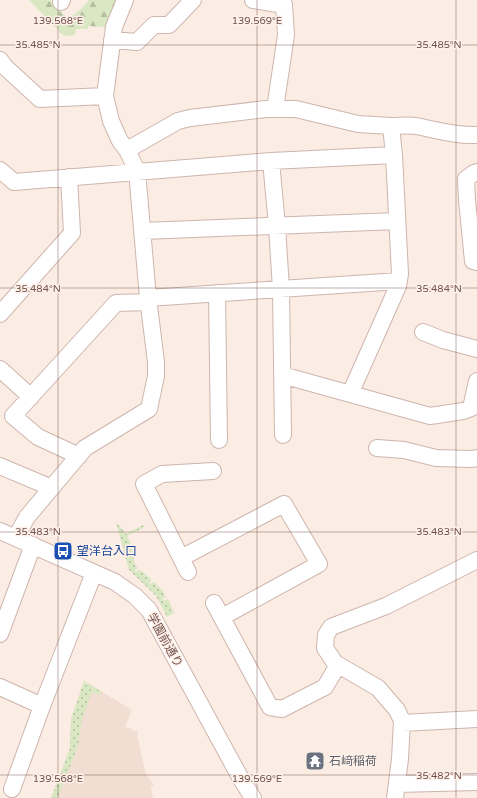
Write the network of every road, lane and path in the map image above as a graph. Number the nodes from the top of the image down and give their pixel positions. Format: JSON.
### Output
{"nodes":[{"id":1,"x":125,"y":0,"type":"edge"},
{"id":2,"x":193,"y":0,"type":"edge"},
{"id":3,"x":253,"y":0,"type":"edge"},
{"id":4,"x":284,"y":2,"type":"edge"},
{"id":5,"x":112,"y":40,"type":"junction"},
{"id":6,"x":0,"y":60,"type":"edge"},
{"id":7,"x":105,"y":96,"type":"junction"},
{"id":8,"x":275,"y":109,"type":"junction"},
{"id":9,"x":391,"y":126,"type":"junction"},
{"id":10,"x":477,"y":135,"type":"edge"},
{"id":11,"x":127,"y":150,"type":"junction"},
{"id":12,"x":394,"y":155,"type":"junction"},
{"id":13,"x":271,"y":161,"type":"junction"},
{"id":14,"x":138,"y":171,"type":"junction"},
{"id":15,"x":477,"y":172,"type":"edge"},
{"id":16,"x":69,"y":177,"type":"junction"},
{"id":17,"x":3,"y":178,"type":"edge"},
{"id":18,"x":397,"y":222,"type":"junction"},
{"id":19,"x":277,"y":226,"type":"junction"},
{"id":20,"x":143,"y":232,"type":"junction"},
{"id":21,"x":477,"y":262,"type":"edge"},
{"id":22,"x":399,"y":281,"type":"junction"},
{"id":23,"x":281,"y":289,"type":"junction"},
{"id":24,"x":217,"y":293,"type":"junction"},
{"id":25,"x":148,"y":300,"type":"junction"},
{"id":26,"x":0,"y":314,"type":"edge"},
{"id":27,"x":423,"y":332,"type":"dead end"},
{"id":28,"x":477,"y":349,"type":"edge"},
{"id":29,"x":0,"y":368,"type":"edge"},
{"id":30,"x":282,"y":375,"type":"junction"},
{"id":31,"x":477,"y":381,"type":"edge"},
{"id":32,"x":350,"y":394,"type":"junction"},
{"id":33,"x":31,"y":396,"type":"junction"},
{"id":34,"x":475,"y":402,"type":"edge"},
{"id":35,"x":283,"y":435,"type":"dead end"},
{"id":36,"x":219,"y":440,"type":"dead end"},
{"id":37,"x":377,"y":448,"type":"dead end"},
{"id":38,"x":79,"y":456,"type":"junction"},
{"id":39,"x":477,"y":458,"type":"edge"},
{"id":40,"x":0,"y":466,"type":"edge"},
{"id":41,"x":213,"y":470,"type":"dead end"},
{"id":42,"x":52,"y":488,"type":"junction"},
{"id":43,"x":0,"y":531,"type":"edge"},
{"id":44,"x":16,"y":537,"type":"junction"},
{"id":45,"x":33,"y":545,"type":"junction"},
{"id":46,"x":477,"y":560,"type":"edge"},
{"id":47,"x":94,"y":573,"type":"junction"},
{"id":48,"x":214,"y":603,"type":"dead end"},
{"id":49,"x":222,"y":617,"type":"junction"},
{"id":50,"x":2,"y":624,"type":"edge"},
{"id":51,"x":338,"y":665,"type":"junction"},
{"id":52,"x":0,"y":687,"type":"edge"},
{"id":53,"x":42,"y":706,"type":"junction"},
{"id":54,"x":477,"y":719,"type":"edge"},
{"id":55,"x":402,"y":723,"type":"junction"},
{"id":56,"x":477,"y":782,"type":"edge"},
{"id":57,"x":12,"y":789,"type":"dead end"},
{"id":58,"x":396,"y":791,"type":"edge"},
{"id":59,"x":253,"y":798,"type":"edge"}],
"edges":[{"from":1,"to":5,"type":"street"},
{"from":2,"to":5,"type":"street"},
{"from":3,"to":4,"type":"street"},
{"from":4,"to":8,"type":"street"},
{"from":5,"to":7,"type":"street"},
{"from":6,"to":7,"type":"street"},
{"from":7,"to":11,"type":"street"},
{"from":8,"to":9,"type":"street"},
{"from":8,"to":11,"type":"street"},
{"from":9,"to":10,"type":"street"},
{"from":9,"to":12,"type":"street"},
{"from":11,"to":14,"type":"street"},
{"from":12,"to":13,"type":"street"},
{"from":12,"to":18,"type":"street"},
{"from":13,"to":14,"type":"street"},
{"from":13,"to":19,"type":"street"},
{"from":14,"to":16,"type":"street"},
{"from":14,"to":20,"type":"street"},
{"from":15,"to":21,"type":"street"},
{"from":16,"to":17,"type":"street"},
{"from":16,"to":26,"type":"street"},
{"from":18,"to":19,"type":"street"},
{"from":18,"to":22,"type":"street"},
{"from":19,"to":20,"type":"street"},
{"from":19,"to":23,"type":"street"},
{"from":20,"to":25,"type":"street"},
{"from":22,"to":23,"type":"street"},
{"from":22,"to":32,"type":"street"},
{"from":23,"to":24,"type":"street"},
{"from":23,"to":30,"type":"street"},
{"from":24,"to":25,"type":"street"},
{"from":24,"to":36,"type":"street"},
{"from":25,"to":33,"type":"street"},
{"from":25,"to":38,"type":"street"},
{"from":27,"to":28,"type":"street"},
{"from":29,"to":33,"type":"street"},
{"from":30,"to":32,"type":"street"},
{"from":30,"to":35,"type":"street"},
{"from":31,"to":34,"type":"street"},
{"from":32,"to":34,"type":"street"},
{"from":33,"to":38,"type":"street"},
{"from":37,"to":39,"type":"street"},
{"from":38,"to":42,"type":"street"},
{"from":40,"to":42,"type":"street"},
{"from":41,"to":49,"type":"street"},
{"from":42,"to":44,"type":"street"},
{"from":43,"to":44,"type":"street","name":"学園前通り"},
{"from":44,"to":45,"type":"street","name":"学園前通り"},
{"from":45,"to":47,"type":"street","name":"学園前通り"},
{"from":45,"to":50,"type":"street"},
{"from":46,"to":51,"type":"street"},
{"from":47,"to":53,"type":"street"},
{"from":47,"to":59,"type":"street","name":"学園前通り"},
{"from":48,"to":49,"type":"street"},
{"from":49,"to":51,"type":"street"},
{"from":51,"to":55,"type":"street"},
{"from":52,"to":53,"type":"street"},
{"from":53,"to":57,"type":"street"},
{"from":54,"to":55,"type":"street"},
{"from":55,"to":58,"type":"street"},
{"from":56,"to":58,"type":"street"}]}
